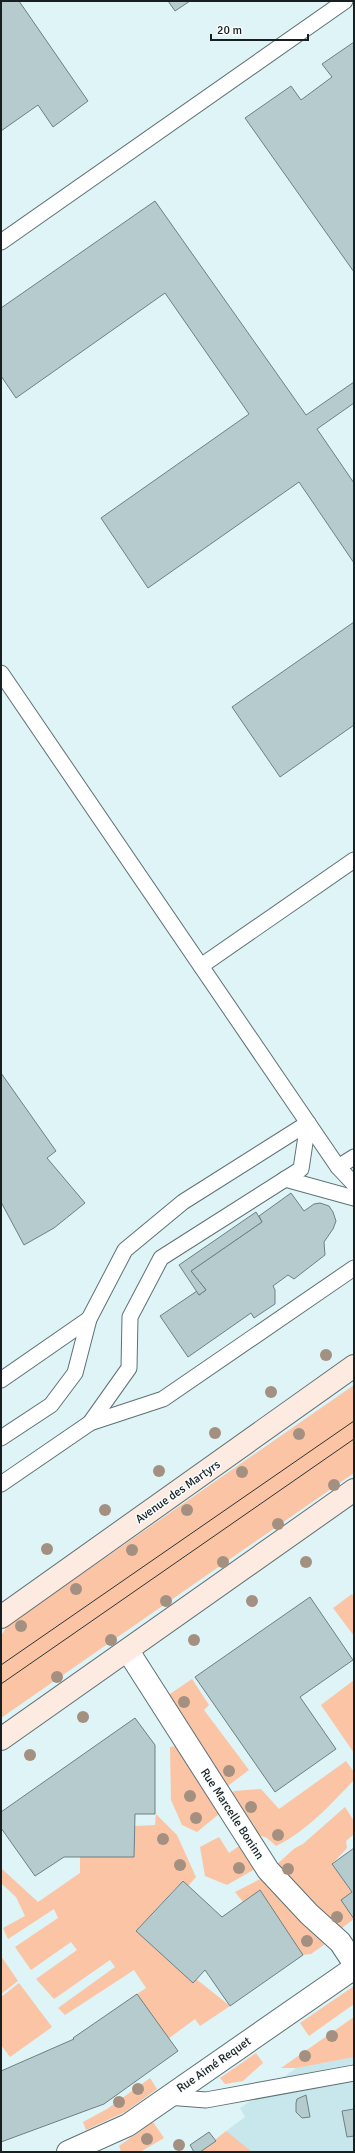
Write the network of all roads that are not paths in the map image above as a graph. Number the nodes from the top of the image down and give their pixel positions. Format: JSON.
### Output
{"nodes":[{"id":1,"x":345,"y":1,"type":"edge"},
{"id":2,"x":1,"y":242,"type":"edge"},
{"id":3,"x":1,"y":673,"type":"edge"},
{"id":4,"x":354,"y":860,"type":"edge"},
{"id":5,"x":201,"y":966,"type":"junction"},
{"id":6,"x":308,"y":1123,"type":"junction"},
{"id":7,"x":354,"y":1157,"type":"edge"},
{"id":8,"x":338,"y":1168,"type":"junction"},
{"id":9,"x":285,"y":1179,"type":"junction"},
{"id":10,"x":354,"y":1184,"type":"edge"},
{"id":11,"x":354,"y":1198,"type":"edge"},
{"id":12,"x":354,"y":1268,"type":"edge"},
{"id":13,"x":89,"y":1319,"type":"junction"},
{"id":14,"x":354,"y":1366,"type":"edge"},
{"id":15,"x":1,"y":1380,"type":"edge"},
{"id":16,"x":90,"y":1423,"type":"junction"},
{"id":17,"x":1,"y":1438,"type":"edge"},
{"id":18,"x":1,"y":1484,"type":"edge"},
{"id":19,"x":354,"y":1490,"type":"edge"},
{"id":20,"x":1,"y":1617,"type":"edge"},
{"id":21,"x":128,"y":1651,"type":"junction"},
{"id":22,"x":1,"y":1739,"type":"edge"},
{"id":23,"x":354,"y":1963,"type":"edge"},
{"id":24,"x":354,"y":1968,"type":"edge"},
{"id":25,"x":354,"y":2073,"type":"edge"},
{"id":26,"x":168,"y":2097,"type":"junction"},
{"id":27,"x":68,"y":2152,"type":"edge"}],
"edges":[{"from":1,"to":2,"type":"lane"},
{"from":3,"to":5,"type":"lane"},
{"from":4,"to":5,"type":"lane"},
{"from":5,"to":6,"type":"lane"},
{"from":6,"to":8,"type":"lane"},
{"from":6,"to":9,"type":"lane"},
{"from":6,"to":13,"type":"lane"},
{"from":7,"to":8,"type":"lane"},
{"from":8,"to":10,"type":"lane"},
{"from":9,"to":11,"type":"lane"},
{"from":9,"to":16,"type":"lane"},
{"from":12,"to":16,"type":"lane"},
{"from":13,"to":15,"type":"lane"},
{"from":13,"to":17,"type":"lane"},
{"from":14,"to":20,"type":"main road","name":"Avenue des Martyrs"},
{"from":16,"to":18,"type":"lane"},
{"from":19,"to":21,"type":"main road"},
{"from":21,"to":22,"type":"main road"},
{"from":21,"to":23,"type":"street","name":"Rue Marcelle Boninn"},
{"from":24,"to":26,"type":"street","name":"Rue Aimé Requet"},
{"from":25,"to":26,"type":"lane"},
{"from":26,"to":27,"type":"street","name":"Rue Aimé Requet"}]}
